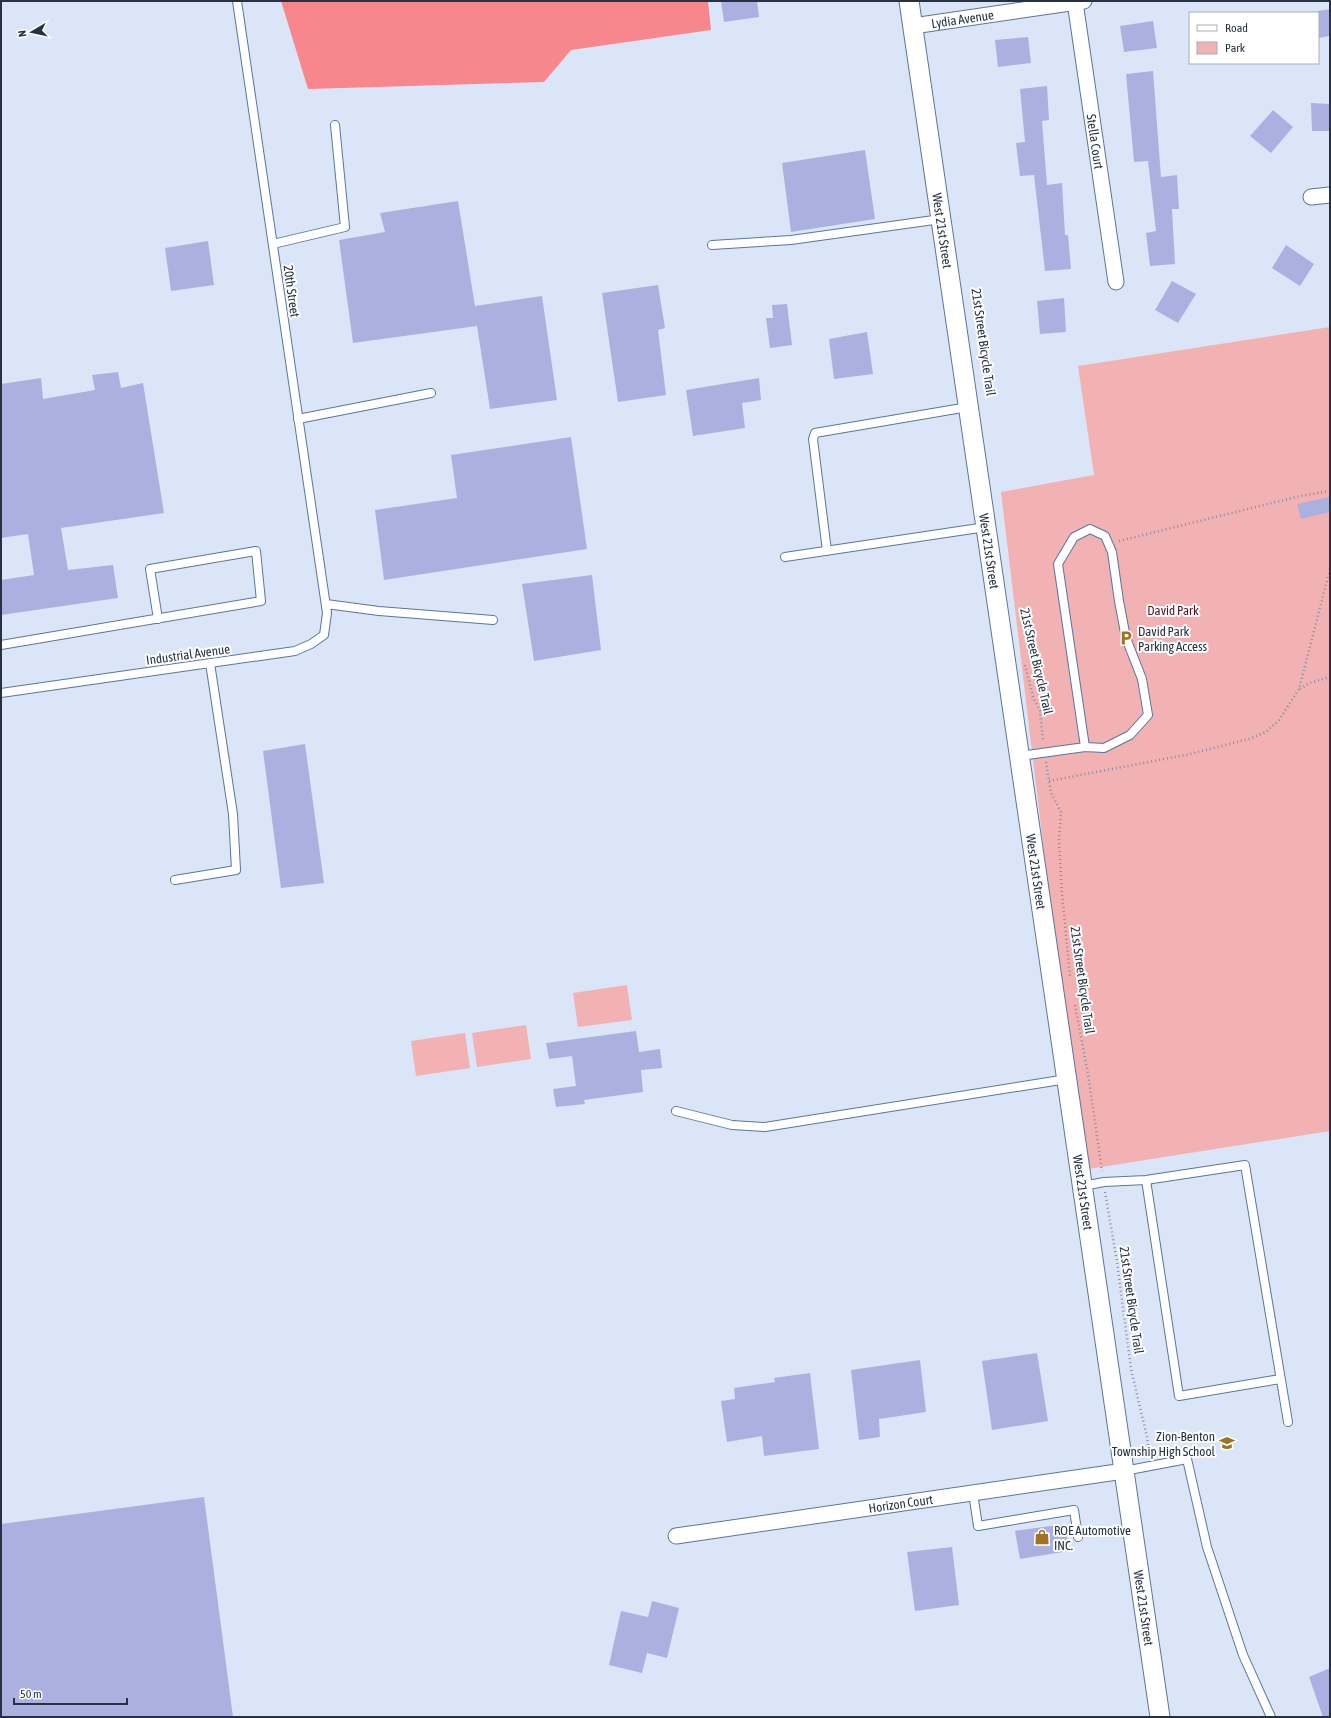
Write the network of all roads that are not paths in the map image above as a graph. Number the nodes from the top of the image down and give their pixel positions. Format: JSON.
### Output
{"nodes":[{"id":1,"x":237,"y":1,"type":"edge"},
{"id":2,"x":909,"y":1,"type":"edge"},
{"id":3,"x":1079,"y":2,"type":"edge"},
{"id":4,"x":913,"y":26,"type":"junction"},
{"id":5,"x":335,"y":125,"type":"dead end"},
{"id":6,"x":1330,"y":195,"type":"edge"},
{"id":7,"x":1311,"y":197,"type":"dead end"},
{"id":8,"x":941,"y":219,"type":"junction"},
{"id":9,"x":273,"y":244,"type":"junction"},
{"id":10,"x":712,"y":245,"type":"dead end"},
{"id":11,"x":1116,"y":282,"type":"dead end"},
{"id":12,"x":431,"y":393,"type":"dead end"},
{"id":13,"x":968,"y":407,"type":"junction"},
{"id":14,"x":298,"y":418,"type":"junction"},
{"id":15,"x":986,"y":527,"type":"junction"},
{"id":16,"x":827,"y":550,"type":"junction"},
{"id":17,"x":785,"y":557,"type":"dead end"},
{"id":18,"x":323,"y":585,"type":"joint"},
{"id":19,"x":326,"y":604,"type":"junction"},
{"id":20,"x":158,"y":619,"type":"junction"},
{"id":21,"x":493,"y":620,"type":"dead end"},
{"id":22,"x":1,"y":645,"type":"edge"},
{"id":23,"x":210,"y":663,"type":"junction"},
{"id":24,"x":1,"y":693,"type":"edge"},
{"id":25,"x":1085,"y":747,"type":"junction"},
{"id":26,"x":1020,"y":756,"type":"junction"},
{"id":27,"x":175,"y":880,"type":"dead end"},
{"id":28,"x":1067,"y":1079,"type":"junction"},
{"id":29,"x":676,"y":1111,"type":"dead end"},
{"id":30,"x":1146,"y":1180,"type":"junction"},
{"id":31,"x":1083,"y":1186,"type":"junction"},
{"id":32,"x":1280,"y":1379,"type":"junction"},
{"id":33,"x":1288,"y":1422,"type":"dead end"},
{"id":34,"x":1124,"y":1471,"type":"junction"},
{"id":35,"x":973,"y":1493,"type":"junction"},
{"id":36,"x":676,"y":1536,"type":"dead end"},
{"id":37,"x":1078,"y":1538,"type":"dead end"},
{"id":38,"x":1160,"y":1717,"type":"edge"},
{"id":39,"x":1271,"y":1717,"type":"edge"}],
"edges":[{"from":1,"to":9,"type":"lane","name":"20th Street"},
{"from":2,"to":4,"type":"street","name":"West 21st Street"},
{"from":3,"to":4,"type":"street","name":"Lydia Avenue"},
{"from":3,"to":11,"type":"street","name":"Stella Court"},
{"from":4,"to":8,"type":"street","name":"West 21st Street"},
{"from":5,"to":9,"type":"lane"},
{"from":6,"to":7,"type":"street"},
{"from":8,"to":10,"type":"lane"},
{"from":8,"to":13,"type":"street","name":"West 21st Street"},
{"from":9,"to":14,"type":"lane","name":"20th Street"},
{"from":12,"to":14,"type":"lane"},
{"from":13,"to":15,"type":"street","name":"West 21st Street"},
{"from":13,"to":16,"type":"lane"},
{"from":14,"to":18,"type":"lane","name":"20th Street"},
{"from":15,"to":16,"type":"lane"},
{"from":15,"to":26,"type":"street","name":"West 21st Street"},
{"from":16,"to":17,"type":"lane"},
{"from":18,"to":19,"type":"lane","name":"Industrial Avenue"},
{"from":19,"to":21,"type":"lane"},
{"from":19,"to":23,"type":"lane","name":"Industrial Avenue"},
{"from":20,"to":20,"type":"lane"},
{"from":20,"to":22,"type":"lane"},
{"from":23,"to":24,"type":"lane","name":"Industrial Avenue"},
{"from":23,"to":27,"type":"lane"},
{"from":25,"to":25,"type":"lane"},
{"from":25,"to":26,"type":"lane"},
{"from":26,"to":28,"type":"street","name":"West 21st Street"},
{"from":28,"to":29,"type":"lane"},
{"from":28,"to":31,"type":"street","name":"West 21st Street"},
{"from":30,"to":31,"type":"lane"},
{"from":30,"to":32,"type":"lane"},
{"from":30,"to":32,"type":"lane"},
{"from":31,"to":34,"type":"street","name":"West 21st Street"},
{"from":32,"to":33,"type":"lane"},
{"from":34,"to":35,"type":"street","name":"Horizon Court"},
{"from":34,"to":38,"type":"street","name":"West 21st Street"},
{"from":34,"to":39,"type":"lane"},
{"from":35,"to":36,"type":"street","name":"Horizon Court"},
{"from":35,"to":37,"type":"lane"}]}
